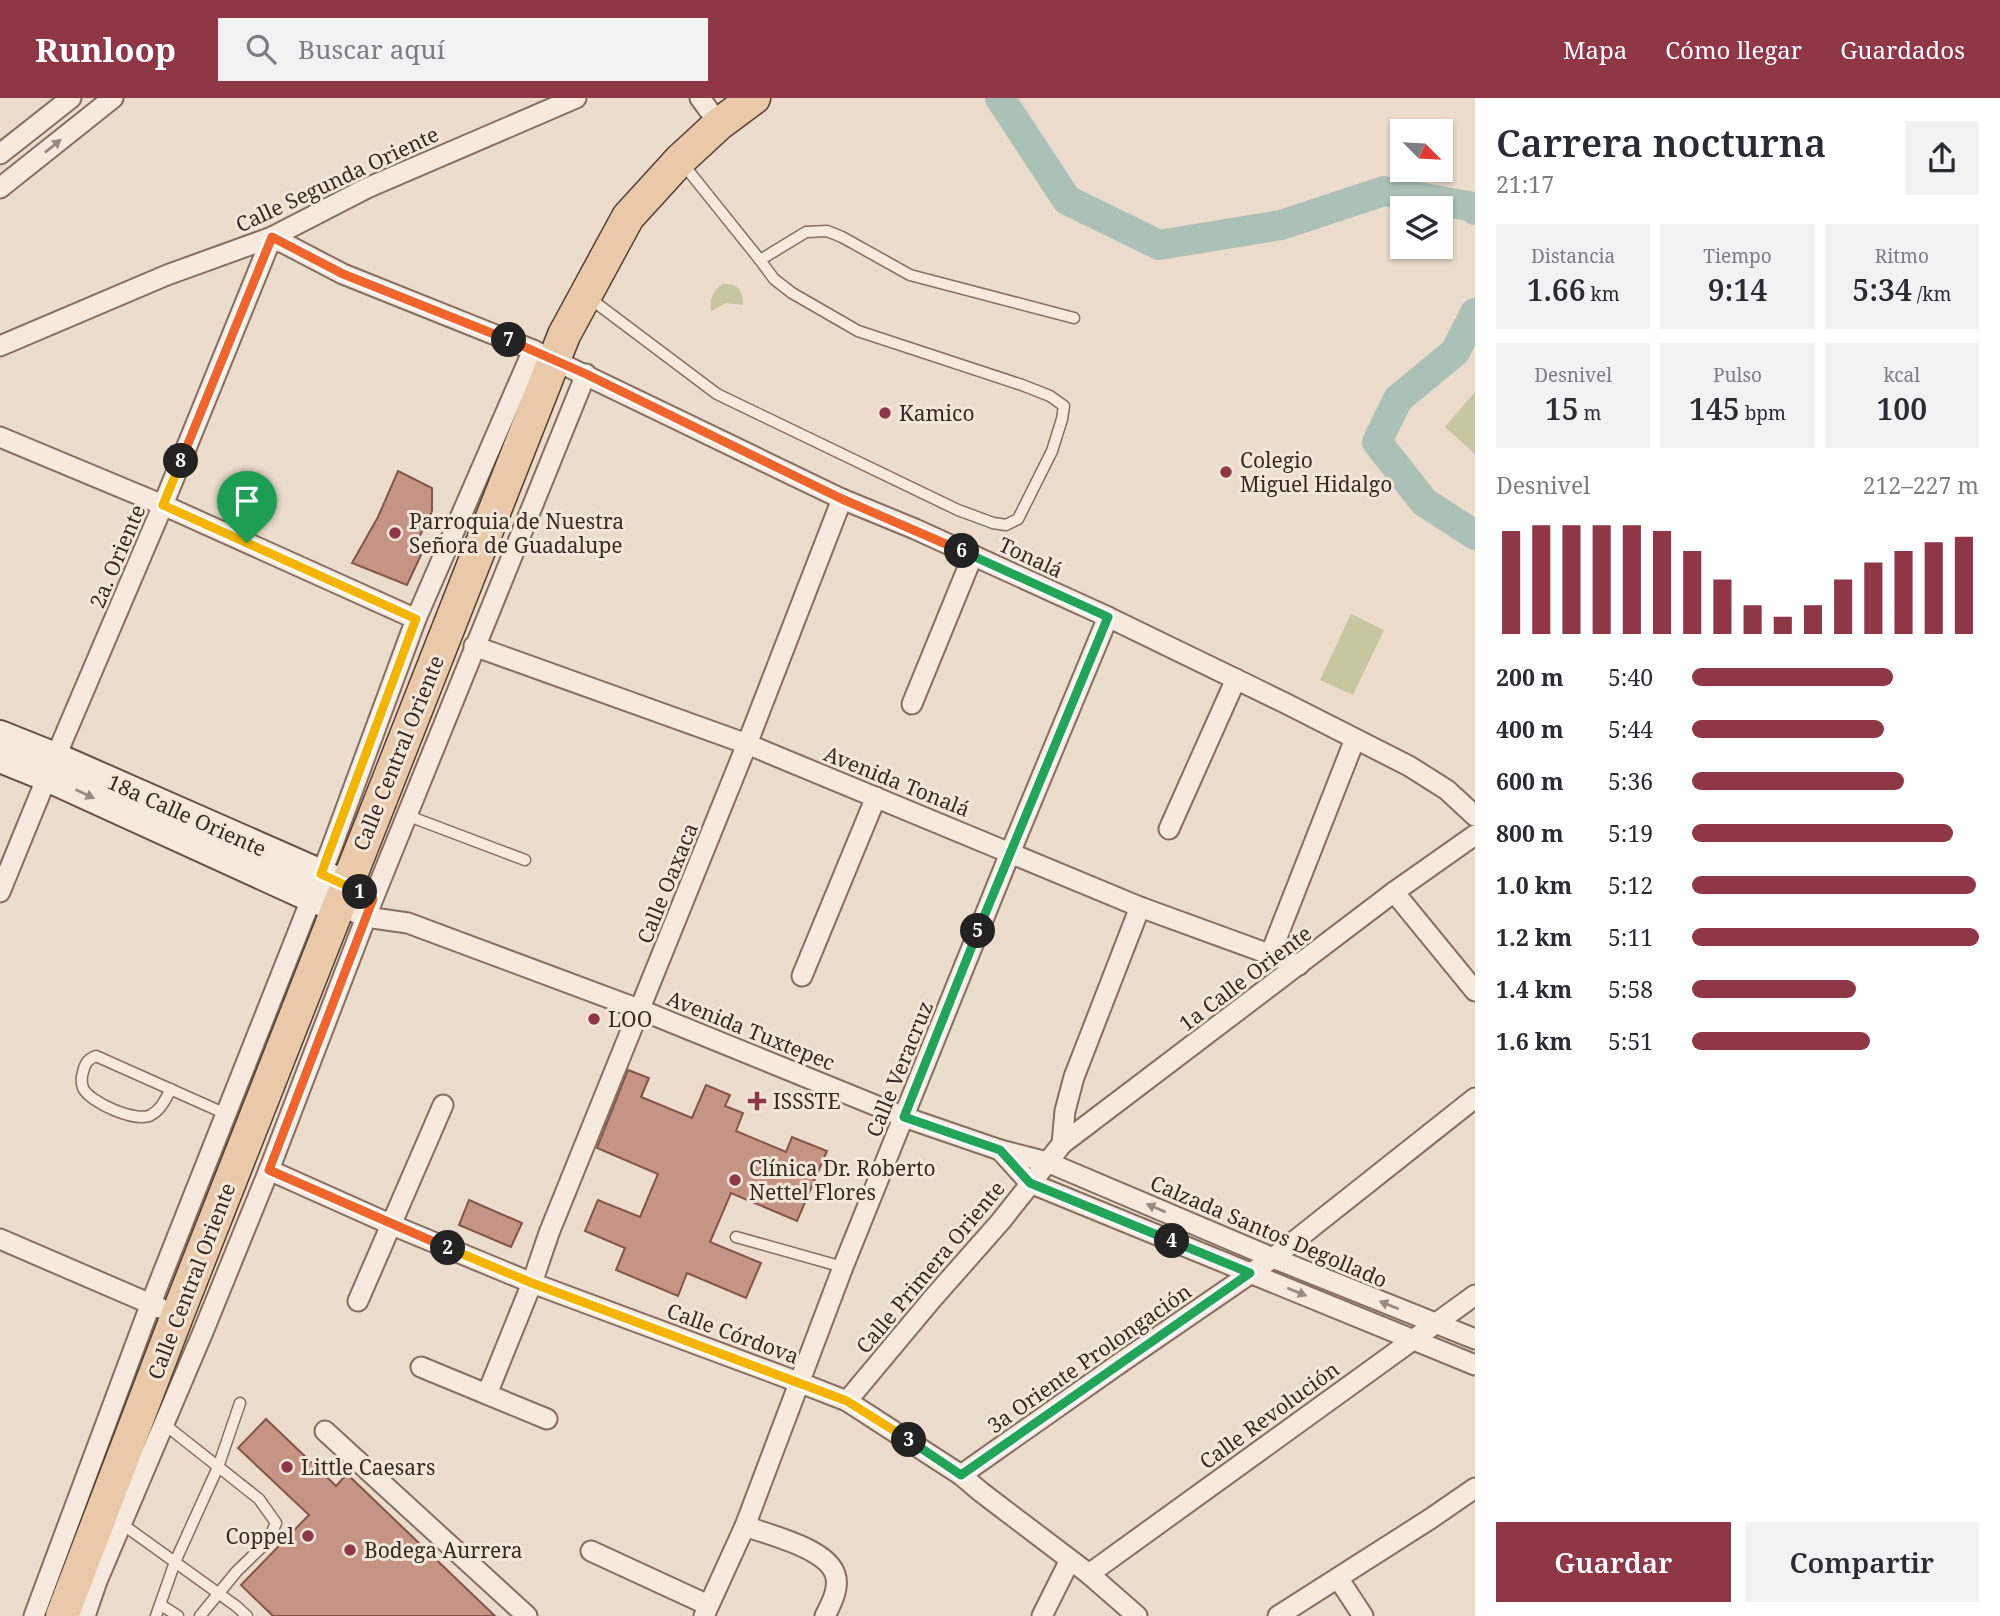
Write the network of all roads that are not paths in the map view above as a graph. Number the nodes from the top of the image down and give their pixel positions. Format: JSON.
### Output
{"nodes":[{"id":1,"x":71,"y":98,"type":"edge"},
{"id":2,"x":113,"y":98,"type":"edge"},
{"id":3,"x":576,"y":98,"type":"edge"},
{"id":4,"x":700,"y":98,"type":"edge"},
{"id":5,"x":754,"y":98,"type":"edge"},
{"id":6,"x":719,"y":124,"type":"junction"},
{"id":7,"x":0,"y":154,"type":"edge"},
{"id":8,"x":680,"y":160,"type":"junction"},
{"id":9,"x":0,"y":188,"type":"edge"},
{"id":10,"x":272,"y":237,"type":"junction"},
{"id":11,"x":760,"y":260,"type":"junction"},
{"id":12,"x":584,"y":295,"type":"junction"},
{"id":13,"x":1074,"y":318,"type":"dead end"},
{"id":14,"x":0,"y":346,"type":"edge"},
{"id":15,"x":544,"y":355,"type":"junction"},
{"id":16,"x":586,"y":374,"type":"junction"},
{"id":17,"x":0,"y":438,"type":"edge"},
{"id":18,"x":842,"y":499,"type":"junction"},
{"id":19,"x":163,"y":505,"type":"junction"},
{"id":20,"x":973,"y":555,"type":"junction"},
{"id":21,"x":1108,"y":617,"type":"junction"},
{"id":22,"x":416,"y":619,"type":"junction"},
{"id":23,"x":474,"y":646,"type":"junction"},
{"id":24,"x":1236,"y":679,"type":"junction"},
{"id":25,"x":912,"y":704,"type":"dead end"},
{"id":26,"x":0,"y":735,"type":"edge"},
{"id":27,"x":1355,"y":739,"type":"junction"},
{"id":28,"x":747,"y":744,"type":"junction"},
{"id":29,"x":0,"y":758,"type":"edge"},
{"id":30,"x":51,"y":767,"type":"junction"},
{"id":31,"x":876,"y":797,"type":"junction"},
{"id":32,"x":406,"y":815,"type":"junction"},
{"id":33,"x":1475,"y":816,"type":"edge"},
{"id":34,"x":1169,"y":830,"type":"dead end"},
{"id":35,"x":1475,"y":835,"type":"edge"},
{"id":36,"x":1010,"y":853,"type":"junction"},
{"id":37,"x":525,"y":860,"type":"dead end"},
{"id":38,"x":0,"y":892,"type":"edge"},
{"id":39,"x":1394,"y":892,"type":"junction"},
{"id":40,"x":343,"y":896,"type":"junction"},
{"id":41,"x":1140,"y":907,"type":"junction"},
{"id":42,"x":1270,"y":955,"type":"junction"},
{"id":43,"x":1299,"y":965,"type":"junction"},
{"id":44,"x":802,"y":976,"type":"dead end"},
{"id":45,"x":1475,"y":991,"type":"edge"},
{"id":46,"x":641,"y":1010,"type":"junction"},
{"id":47,"x":171,"y":1089,"type":"junction"},
{"id":48,"x":1475,"y":1098,"type":"edge"},
{"id":49,"x":443,"y":1105,"type":"dead end"},
{"id":50,"x":226,"y":1114,"type":"junction"},
{"id":51,"x":904,"y":1117,"type":"junction"},
{"id":52,"x":1062,"y":1144,"type":"junction"},
{"id":53,"x":1000,"y":1150,"type":"junction"},
{"id":54,"x":1047,"y":1162,"type":"junction"},
{"id":55,"x":269,"y":1170,"type":"junction"},
{"id":56,"x":1030,"y":1183,"type":"junction"},
{"id":57,"x":393,"y":1225,"type":"junction"},
{"id":58,"x":736,"y":1237,"type":"dead end"},
{"id":59,"x":0,"y":1239,"type":"edge"},
{"id":60,"x":1273,"y":1258,"type":"junction"},
{"id":61,"x":843,"y":1267,"type":"junction"},
{"id":62,"x":1250,"y":1273,"type":"junction"},
{"id":63,"x":532,"y":1283,"type":"junction"},
{"id":64,"x":1475,"y":1295,"type":"edge"},
{"id":65,"x":358,"y":1301,"type":"dead end"},
{"id":66,"x":164,"y":1310,"type":"junction"},
{"id":67,"x":1435,"y":1325,"type":"junction"},
{"id":68,"x":1413,"y":1339,"type":"junction"},
{"id":69,"x":1475,"y":1339,"type":"edge"},
{"id":70,"x":1475,"y":1365,"type":"edge"},
{"id":71,"x":421,"y":1367,"type":"dead end"},
{"id":72,"x":799,"y":1382,"type":"junction"},
{"id":73,"x":487,"y":1394,"type":"junction"},
{"id":74,"x":847,"y":1401,"type":"junction"},
{"id":75,"x":240,"y":1403,"type":"dead end"},
{"id":76,"x":547,"y":1419,"type":"dead end"},
{"id":77,"x":164,"y":1424,"type":"junction"},
{"id":78,"x":325,"y":1431,"type":"dead end"},
{"id":79,"x":218,"y":1466,"type":"junction"},
{"id":80,"x":961,"y":1475,"type":"junction"},
{"id":81,"x":1475,"y":1488,"type":"edge"},
{"id":82,"x":122,"y":1524,"type":"junction"},
{"id":83,"x":745,"y":1526,"type":"junction"},
{"id":84,"x":591,"y":1551,"type":"dead end"},
{"id":85,"x":1070,"y":1560,"type":"junction"},
{"id":86,"x":175,"y":1562,"type":"junction"},
{"id":87,"x":1089,"y":1574,"type":"junction"},
{"id":88,"x":1338,"y":1578,"type":"junction"},
{"id":89,"x":218,"y":1593,"type":"junction"},
{"id":90,"x":161,"y":1605,"type":"junction"},
{"id":91,"x":706,"y":1611,"type":"edge"},
{"id":92,"x":34,"y":1616,"type":"edge"},
{"id":93,"x":62,"y":1616,"type":"edge"},
{"id":94,"x":85,"y":1616,"type":"edge"},
{"id":95,"x":156,"y":1616,"type":"edge"},
{"id":96,"x":178,"y":1616,"type":"edge"},
{"id":97,"x":200,"y":1616,"type":"edge"},
{"id":98,"x":247,"y":1616,"type":"edge"},
{"id":99,"x":527,"y":1616,"type":"edge"},
{"id":100,"x":825,"y":1616,"type":"edge"},
{"id":101,"x":1042,"y":1616,"type":"edge"},
{"id":102,"x":1137,"y":1616,"type":"edge"},
{"id":103,"x":1278,"y":1616,"type":"edge"},
{"id":104,"x":1363,"y":1616,"type":"edge"}],
"edges":[{"from":1,"to":7,"type":"street"},
{"from":9,"to":2,"type":"street","one_way":true},
{"from":3,"to":10,"type":"street","name":"Calle Segunda Oriente"},
{"from":4,"to":6,"type":"street"},
{"from":5,"to":6,"type":"main road","name":"Calle Central Oriente"},
{"from":6,"to":8,"type":"main road","name":"Calle Central Oriente"},
{"from":8,"to":11,"type":"lane"},
{"from":8,"to":12,"type":"main road","name":"Calle Central Oriente"},
{"from":10,"to":14,"type":"street","name":"Calle Segunda Oriente"},
{"from":10,"to":15,"type":"street","name":"Tonalá"},
{"from":10,"to":19,"type":"street","name":"2a. Oriente"},
{"from":11,"to":12,"type":"lane"},
{"from":11,"to":13,"type":"lane"},
{"from":12,"to":15,"type":"main road","name":"Calle Central Oriente"},
{"from":15,"to":16,"type":"street","name":"Tonalá"},
{"from":15,"to":22,"type":"street"},
{"from":15,"to":40,"type":"main road","name":"Calle Central Oriente"},
{"from":16,"to":18,"type":"street","name":"Tonalá"},
{"from":16,"to":23,"type":"street"},
{"from":17,"to":19,"type":"street"},
{"from":18,"to":20,"type":"street","name":"Tonalá"},
{"from":18,"to":28,"type":"street","name":"Calle Oaxaca"},
{"from":19,"to":22,"type":"street"},
{"from":19,"to":30,"type":"street","name":"2a. Oriente"},
{"from":20,"to":21,"type":"street","name":"Tonalá"},
{"from":20,"to":25,"type":"street"},
{"from":21,"to":24,"type":"street","name":"Tonalá"},
{"from":21,"to":36,"type":"street","name":"Calle Veracruz"},
{"from":22,"to":40,"type":"street"},
{"from":23,"to":28,"type":"street","name":"Avenida Tonalá"},
{"from":23,"to":32,"type":"street"},
{"from":24,"to":27,"type":"street","name":"Tonalá"},
{"from":24,"to":34,"type":"street"},
{"from":26,"to":30,"type":"main road","name":"18a Calle Oriente"},
{"from":27,"to":33,"type":"street","name":"Tonalá"},
{"from":27,"to":42,"type":"street"},
{"from":28,"to":31,"type":"street","name":"Avenida Tonalá"},
{"from":28,"to":46,"type":"street","name":"Calle Oaxaca"},
{"from":29,"to":30,"type":"main road","name":"18a Calle Oriente"},
{"from":30,"to":38,"type":"street","name":"2a. Oriente"},
{"from":30,"to":40,"type":"main road","name":"18a Calle Oriente"},
{"from":31,"to":36,"type":"street","name":"Avenida Tonalá"},
{"from":31,"to":44,"type":"street"},
{"from":32,"to":37,"type":"lane"},
{"from":32,"to":40,"type":"street"},
{"from":35,"to":39,"type":"street","name":"1a Calle Oriente"},
{"from":36,"to":41,"type":"street","name":"Avenida Tonalá"},
{"from":36,"to":51,"type":"street","name":"Calle Veracruz"},
{"from":39,"to":43,"type":"street","name":"1a Calle Oriente"},
{"from":39,"to":45,"type":"street"},
{"from":40,"to":46,"type":"street","name":"Avenida Tuxtepec"},
{"from":40,"to":50,"type":"street"},
{"from":40,"to":55,"type":"street"},
{"from":40,"to":66,"type":"main road","name":"Calle Central Oriente"},
{"from":41,"to":42,"type":"street","name":"Avenida Tonalá"},
{"from":41,"to":52,"type":"street"},
{"from":42,"to":43,"type":"street","name":"Avenida Tonalá"},
{"from":43,"to":52,"type":"street","name":"1a Calle Oriente"},
{"from":46,"to":51,"type":"street","name":"Avenida Tuxtepec"},
{"from":46,"to":63,"type":"street","name":"Calle Oaxaca"},
{"from":47,"to":47,"type":"lane"},
{"from":47,"to":50,"type":"lane"},
{"from":48,"to":60,"type":"street","name":"3a Oriente Prolongación"},
{"from":49,"to":57,"type":"street"},
{"from":50,"to":66,"type":"street"},
{"from":51,"to":53,"type":"street","name":"Avenida Tuxtepec"},
{"from":51,"to":61,"type":"street","name":"Calle Veracruz"},
{"from":52,"to":54,"type":"street","name":"1a Calle Oriente"},
{"from":53,"to":54,"type":"street","name":"Avenida Tuxtepec"},
{"from":53,"to":56,"type":"street","name":"Avenida Tuxtepec"},
{"from":54,"to":56,"type":"street","name":"Calle Primera Oriente"},
{"from":60,"to":54,"type":"street","name":"Calzada Santos Degollado","one_way":true},
{"from":55,"to":57,"type":"street","name":"Calle Córdova"},
{"from":55,"to":77,"type":"street"},
{"from":56,"to":62,"type":"street","name":"Calzada Santos Degollado"},
{"from":56,"to":74,"type":"street","name":"Calle Primera Oriente"},
{"from":57,"to":63,"type":"street","name":"Calle Córdova"},
{"from":57,"to":65,"type":"street"},
{"from":58,"to":61,"type":"lane"},
{"from":59,"to":66,"type":"street"},
{"from":60,"to":62,"type":"street","name":"3a Oriente Prolongación"},
{"from":67,"to":60,"type":"street","name":"Calzada Santos Degollado","one_way":true},
{"from":61,"to":72,"type":"street","name":"Calle Veracruz"},
{"from":62,"to":68,"type":"street","name":"Calzada Santos Degollado","one_way":true},
{"from":62,"to":80,"type":"street","name":"3a Oriente Prolongación"},
{"from":63,"to":72,"type":"street","name":"Calle Córdova"},
{"from":63,"to":73,"type":"street","name":"Calle Oaxaca"},
{"from":64,"to":67,"type":"street","name":"Calle Revolución"},
{"from":66,"to":92,"type":"street"},
{"from":66,"to":93,"type":"main road","name":"Calle Central Oriente"},
{"from":67,"to":68,"type":"street","name":"Calle Revolución"},
{"from":67,"to":69,"type":"street","name":"Calzada Santos Degollado"},
{"from":68,"to":70,"type":"street","name":"Calzada Santos Degollado"},
{"from":68,"to":87,"type":"street","name":"Calle Revolución"},
{"from":71,"to":73,"type":"street"},
{"from":72,"to":74,"type":"street","name":"Calle Córdova"},
{"from":72,"to":83,"type":"street","name":"Calle Veracruz"},
{"from":73,"to":76,"type":"street"},
{"from":74,"to":80,"type":"street","name":"Calle Córdova"},
{"from":75,"to":79,"type":"lane"},
{"from":77,"to":79,"type":"lane"},
{"from":77,"to":82,"type":"street"},
{"from":78,"to":99,"type":"street"},
{"from":79,"to":86,"type":"lane"},
{"from":79,"to":89,"type":"lane"},
{"from":80,"to":85,"type":"street","name":"Calle Córdova"},
{"from":81,"to":88,"type":"street"},
{"from":82,"to":86,"type":"lane"},
{"from":82,"to":94,"type":"street"},
{"from":83,"to":91,"type":"street","name":"Calle Veracruz"},
{"from":83,"to":100,"type":"street"},
{"from":84,"to":91,"type":"street"},
{"from":85,"to":87,"type":"street","name":"Calle Córdova"},
{"from":85,"to":101,"type":"street"},
{"from":86,"to":89,"type":"lane"},
{"from":86,"to":90,"type":"lane"},
{"from":87,"to":102,"type":"street","name":"Calle Córdova"},
{"from":88,"to":103,"type":"street"},
{"from":88,"to":104,"type":"street"},
{"from":89,"to":97,"type":"lane"},
{"from":89,"to":98,"type":"lane"},
{"from":90,"to":95,"type":"lane"},
{"from":90,"to":96,"type":"lane"}]}
